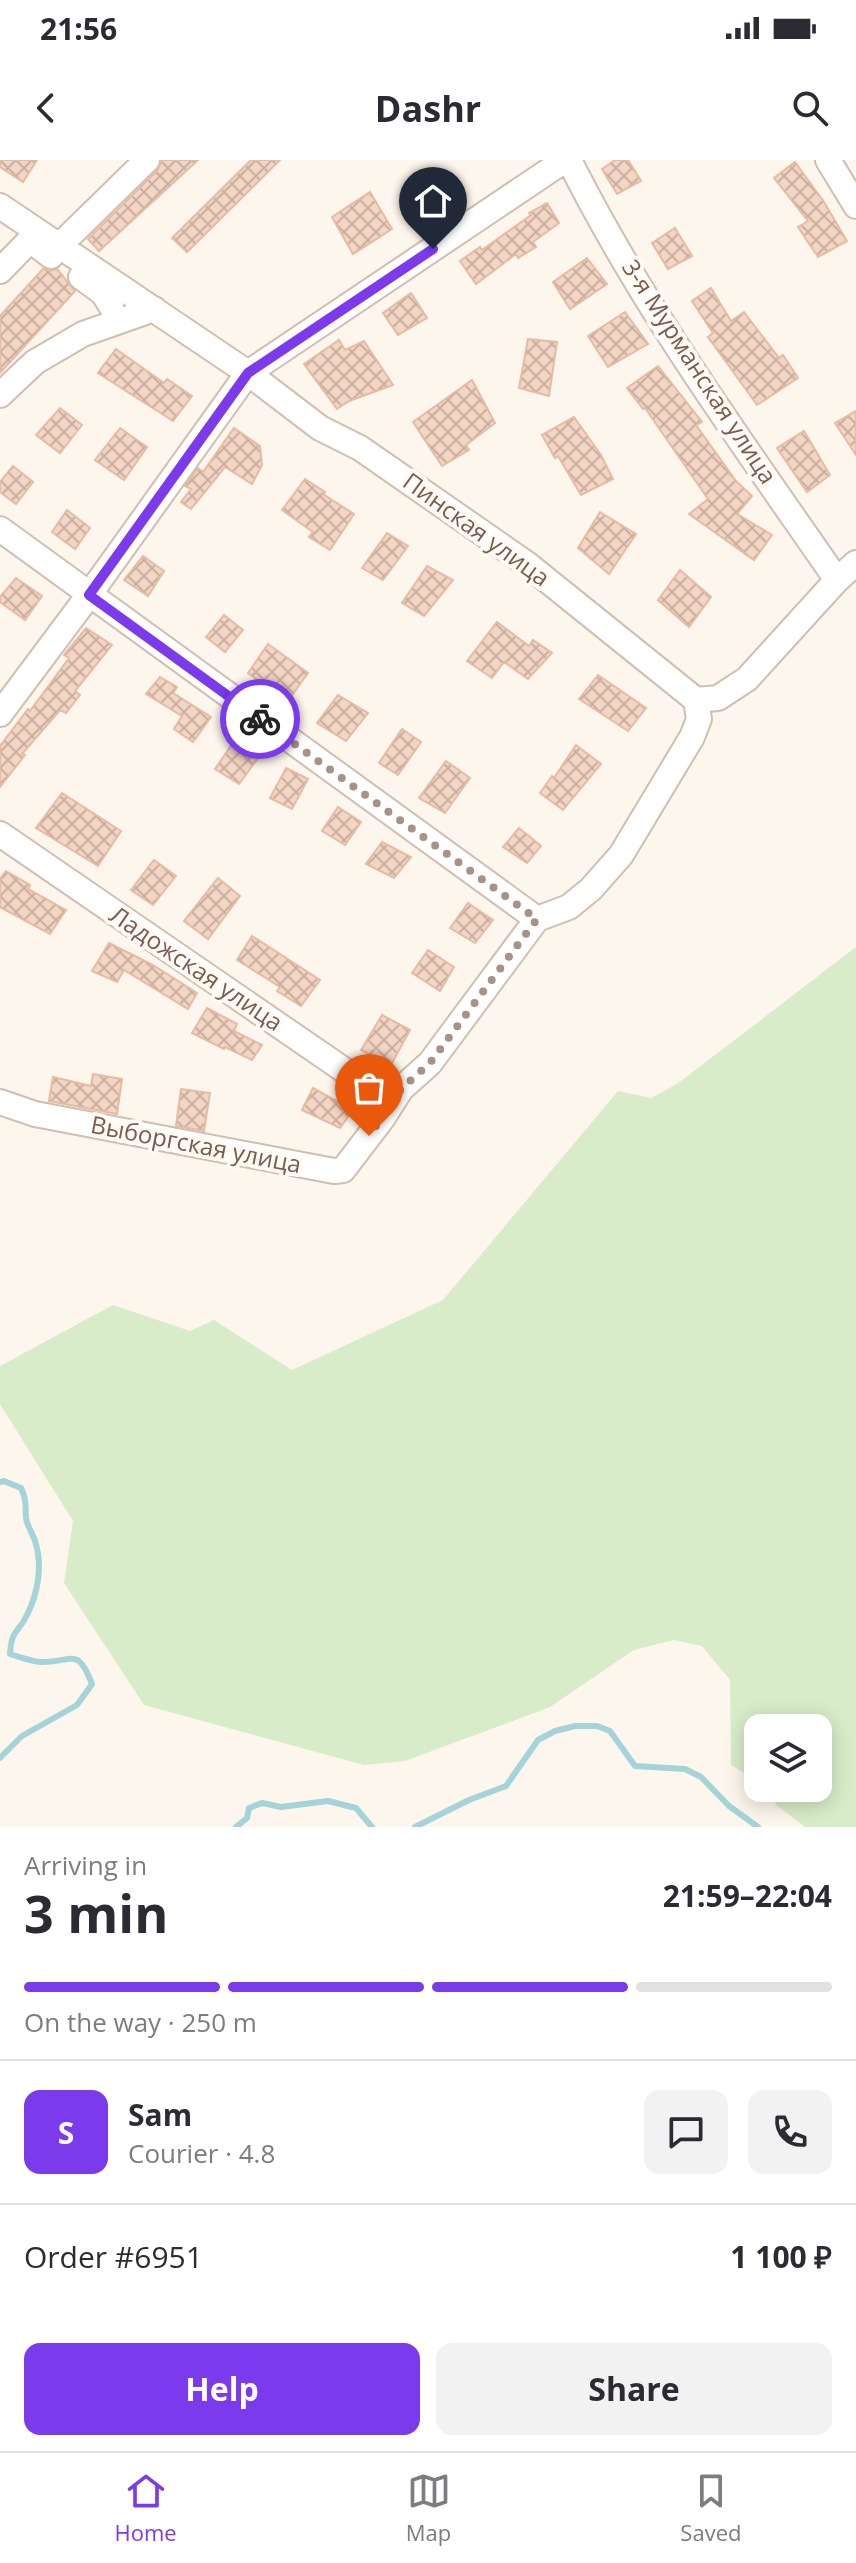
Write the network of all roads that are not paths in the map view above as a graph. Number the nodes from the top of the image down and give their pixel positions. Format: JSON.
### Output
{"nodes":[{"id":1,"x":147,"y":160,"type":"edge"},
{"id":2,"x":567,"y":160,"type":"edge"},
{"id":3,"x":828,"y":160,"type":"edge"},
{"id":4,"x":0,"y":206,"type":"edge"},
{"id":5,"x":856,"y":206,"type":"edge"},
{"id":6,"x":59,"y":246,"type":"junction"},
{"id":7,"x":0,"y":271,"type":"edge"},
{"id":8,"x":111,"y":306,"type":"dead end"},
{"id":9,"x":154,"y":309,"type":"junction"},
{"id":10,"x":248,"y":373,"type":"junction"},
{"id":11,"x":0,"y":395,"type":"edge"},
{"id":12,"x":0,"y":529,"type":"edge"},
{"id":13,"x":856,"y":563,"type":"edge"},
{"id":14,"x":837,"y":580,"type":"junction"},
{"id":15,"x":89,"y":595,"type":"junction"},
{"id":16,"x":696,"y":700,"type":"junction"},
{"id":17,"x":0,"y":714,"type":"edge"},
{"id":18,"x":0,"y":834,"type":"edge"},
{"id":19,"x":537,"y":919,"type":"junction"},
{"id":20,"x":0,"y":1102,"type":"edge"},
{"id":21,"x":392,"y":1103,"type":"junction"}],
"edges":[{"from":1,"to":6,"type":"street"},
{"from":2,"to":10,"type":"street"},
{"from":2,"to":14,"type":"street","name":"3-я Мурманская улица"},
{"from":3,"to":5,"type":"street"},
{"from":4,"to":6,"type":"street","name":"Пинская улица"},
{"from":6,"to":9,"type":"street","name":"Пинская улица"},
{"from":7,"to":8,"type":"street"},
{"from":9,"to":10,"type":"street","name":"Пинская улица"},
{"from":9,"to":11,"type":"street"},
{"from":10,"to":15,"type":"street"},
{"from":10,"to":16,"type":"street","name":"Пинская улица"},
{"from":12,"to":15,"type":"street"},
{"from":13,"to":14,"type":"street"},
{"from":14,"to":16,"type":"street"},
{"from":15,"to":17,"type":"street"},
{"from":15,"to":19,"type":"street"},
{"from":16,"to":19,"type":"street"},
{"from":18,"to":21,"type":"street","name":"Ладожская улица"},
{"from":19,"to":21,"type":"street","name":"Выборгская улица"},
{"from":20,"to":21,"type":"street","name":"Выборгская улица"}]}
